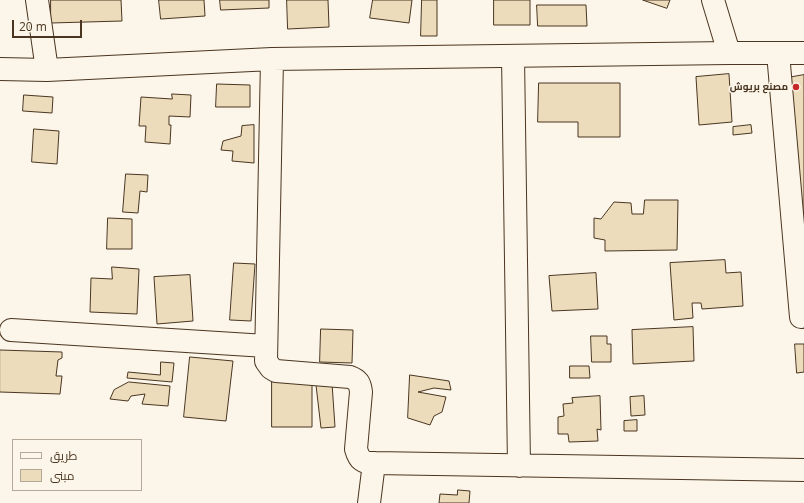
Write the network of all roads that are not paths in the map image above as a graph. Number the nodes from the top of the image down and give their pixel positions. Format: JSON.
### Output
{"nodes":[{"id":1,"x":37,"y":0,"type":"edge"},
{"id":2,"x":713,"y":0,"type":"edge"},
{"id":3,"x":729,"y":53,"type":"junction"},
{"id":4,"x":778,"y":53,"type":"junction"},
{"id":5,"x":804,"y":53,"type":"edge"},
{"id":6,"x":513,"y":56,"type":"junction"},
{"id":7,"x":272,"y":59,"type":"junction"},
{"id":8,"x":0,"y":69,"type":"edge"},
{"id":9,"x":47,"y":70,"type":"junction"},
{"id":10,"x":801,"y":317,"type":"dead end"},
{"id":11,"x":11,"y":330,"type":"dead end"},
{"id":12,"x":266,"y":346,"type":"junction"},
{"id":13,"x":374,"y":463,"type":"junction"},
{"id":14,"x":519,"y":466,"type":"junction"},
{"id":15,"x":804,"y":470,"type":"edge"},
{"id":16,"x":368,"y":503,"type":"edge"}],
"edges":[{"from":1,"to":9,"type":"street"},
{"from":2,"to":3,"type":"street"},
{"from":3,"to":4,"type":"street"},
{"from":3,"to":6,"type":"street"},
{"from":4,"to":5,"type":"street"},
{"from":4,"to":10,"type":"street"},
{"from":6,"to":7,"type":"street"},
{"from":6,"to":14,"type":"street"},
{"from":7,"to":9,"type":"street"},
{"from":7,"to":12,"type":"street"},
{"from":8,"to":9,"type":"street"},
{"from":11,"to":12,"type":"street"},
{"from":12,"to":13,"type":"street"},
{"from":13,"to":14,"type":"street"},
{"from":13,"to":16,"type":"street"},
{"from":14,"to":15,"type":"street"}]}
